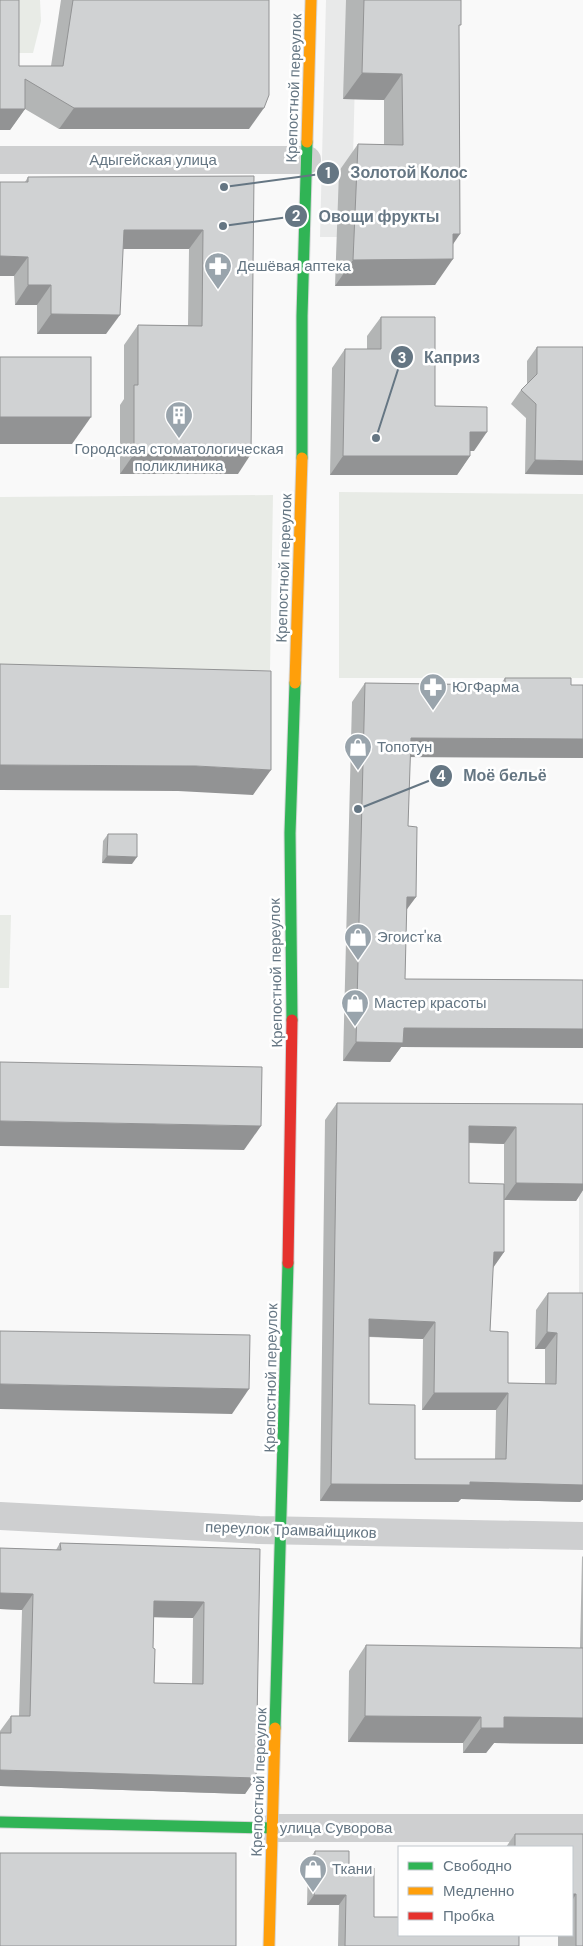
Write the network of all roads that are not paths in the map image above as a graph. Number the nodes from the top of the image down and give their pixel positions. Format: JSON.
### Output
{"nodes":[{"id":1,"x":311,"y":0,"type":"edge"},
{"id":2,"x":0,"y":160,"type":"edge"},
{"id":3,"x":307,"y":160,"type":"junction"},
{"id":4,"x":0,"y":1516,"type":"edge"},
{"id":5,"x":282,"y":1531,"type":"junction"},
{"id":6,"x":583,"y":1536,"type":"edge"},
{"id":7,"x":0,"y":1822,"type":"edge"},
{"id":8,"x":272,"y":1828,"type":"junction"},
{"id":9,"x":583,"y":1828,"type":"edge"},
{"id":10,"x":269,"y":1946,"type":"edge"}],
"edges":[{"from":1,"to":3,"type":"street","name":"Крепостной переулок"},
{"from":2,"to":3,"type":"street","name":"Адыгейская улица"},
{"from":3,"to":5,"type":"street","name":"Крепостной переулок"},
{"from":4,"to":5,"type":"street","name":"переулок Трамвайщиков"},
{"from":5,"to":6,"type":"street","name":"переулок Трамвайщиков"},
{"from":5,"to":8,"type":"street","name":"Крепостной переулок"},
{"from":7,"to":8,"type":"street","name":"улица Суворова"},
{"from":8,"to":9,"type":"street","name":"улица Суворова"},
{"from":8,"to":10,"type":"street","name":"Крепостной переулок"}]}
